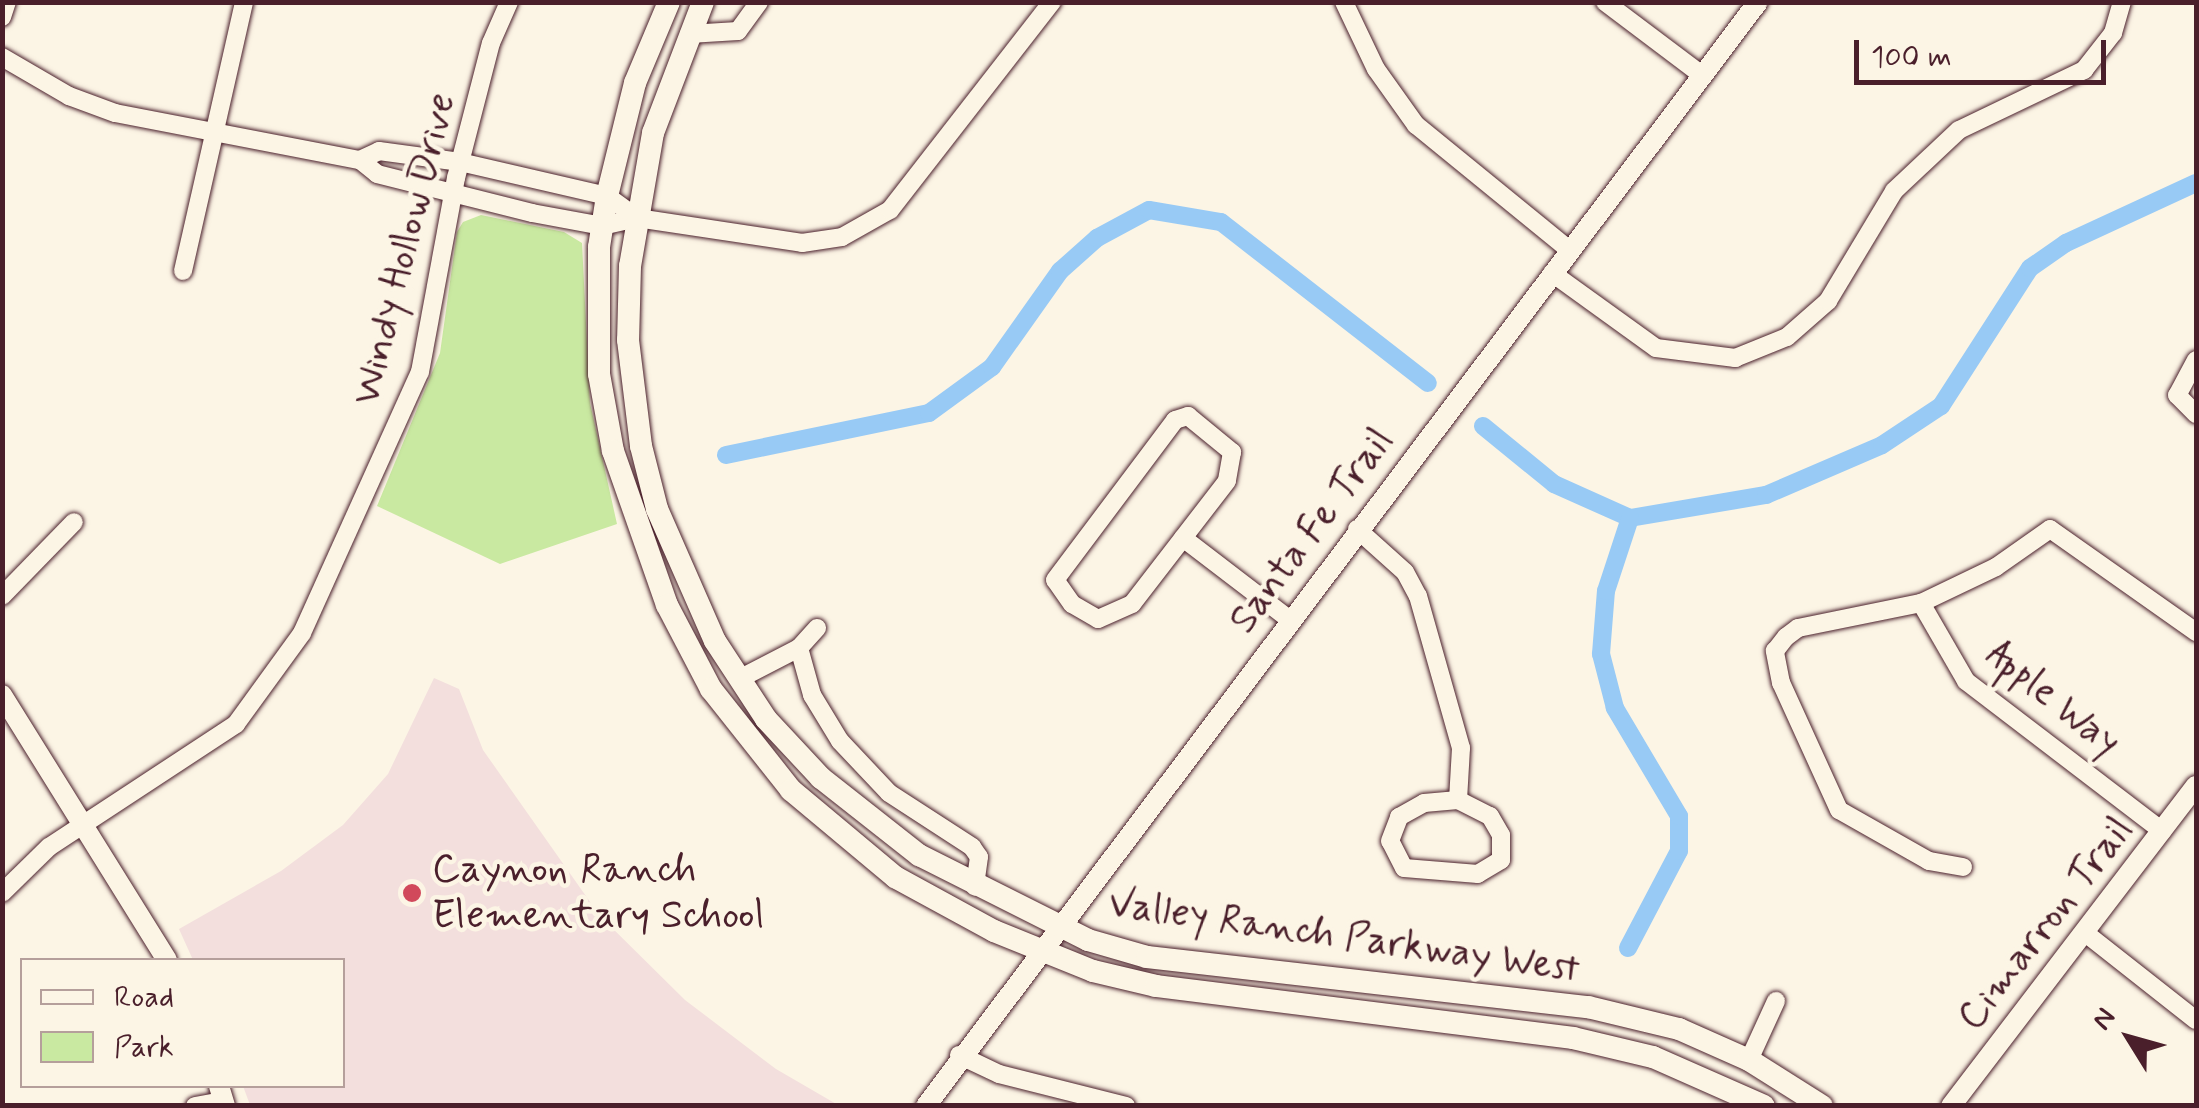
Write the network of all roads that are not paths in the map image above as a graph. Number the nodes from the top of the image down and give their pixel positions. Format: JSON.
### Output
{"nodes":[{"id":1,"x":7,"y":2,"type":"edge"},
{"id":2,"x":244,"y":2,"type":"edge"},
{"id":3,"x":509,"y":2,"type":"edge"},
{"id":4,"x":669,"y":2,"type":"edge"},
{"id":5,"x":704,"y":2,"type":"edge"},
{"id":6,"x":759,"y":2,"type":"edge"},
{"id":7,"x":1052,"y":2,"type":"edge"},
{"id":8,"x":1344,"y":2,"type":"edge"},
{"id":9,"x":1605,"y":2,"type":"edge"},
{"id":10,"x":1758,"y":2,"type":"edge"},
{"id":11,"x":2122,"y":2,"type":"edge"},
{"id":12,"x":2,"y":17,"type":"edge"},
{"id":13,"x":689,"y":34,"type":"junction"},
{"id":14,"x":2,"y":57,"type":"edge"},
{"id":15,"x":1702,"y":75,"type":"junction"},
{"id":16,"x":216,"y":134,"type":"junction"},
{"id":17,"x":360,"y":160,"type":"junction"},
{"id":18,"x":460,"y":162,"type":"junction"},
{"id":19,"x":453,"y":194,"type":"junction"},
{"id":20,"x":607,"y":196,"type":"junction"},
{"id":21,"x":637,"y":218,"type":"junction"},
{"id":22,"x":602,"y":226,"type":"junction"},
{"id":23,"x":1570,"y":250,"type":"junction"},
{"id":24,"x":183,"y":271,"type":"dead end"},
{"id":25,"x":1552,"y":274,"type":"junction"},
{"id":26,"x":2196,"y":360,"type":"edge"},
{"id":27,"x":2196,"y":414,"type":"edge"},
{"id":28,"x":74,"y":522,"type":"dead end"},
{"id":29,"x":1358,"y":529,"type":"junction"},
{"id":30,"x":1183,"y":538,"type":"junction"},
{"id":31,"x":2,"y":596,"type":"edge"},
{"id":32,"x":1921,"y":603,"type":"junction"},
{"id":33,"x":1289,"y":619,"type":"junction"},
{"id":34,"x":817,"y":628,"type":"dead end"},
{"id":35,"x":2196,"y":632,"type":"edge"},
{"id":36,"x":800,"y":648,"type":"junction"},
{"id":37,"x":739,"y":678,"type":"junction"},
{"id":38,"x":2,"y":694,"type":"edge"},
{"id":39,"x":2196,"y":786,"type":"edge"},
{"id":40,"x":1458,"y":800,"type":"junction"},
{"id":41,"x":82,"y":824,"type":"junction"},
{"id":42,"x":2162,"y":830,"type":"junction"},
{"id":43,"x":1963,"y":866,"type":"dead end"},
{"id":44,"x":976,"y":887,"type":"junction"},
{"id":45,"x":2,"y":893,"type":"edge"},
{"id":46,"x":1056,"y":927,"type":"junction"},
{"id":47,"x":2084,"y":932,"type":"junction"},
{"id":48,"x":1038,"y":952,"type":"junction"},
{"id":49,"x":166,"y":958,"type":"edge"},
{"id":50,"x":1776,"y":1001,"type":"dead end"},
{"id":51,"x":2196,"y":1020,"type":"edge"},
{"id":52,"x":959,"y":1055,"type":"junction"},
{"id":53,"x":1748,"y":1060,"type":"junction"},
{"id":54,"x":222,"y":1097,"type":"edge"},
{"id":55,"x":194,"y":1106,"type":"edge"},
{"id":56,"x":926,"y":1106,"type":"edge"},
{"id":57,"x":1126,"y":1106,"type":"edge"},
{"id":58,"x":1764,"y":1106,"type":"edge"},
{"id":59,"x":1822,"y":1106,"type":"edge"},
{"id":60,"x":1950,"y":1106,"type":"edge"}],
"edges":[{"from":1,"to":12,"type":"street"},
{"from":2,"to":16,"type":"street"},
{"from":3,"to":18,"type":"street","name":"Windy Hollow Drive"},
{"from":4,"to":20,"type":"main road","name":"Valley Ranch Parkway West"},
{"from":5,"to":13,"type":"main road","name":"Valley Ranch Parkway West"},
{"from":6,"to":13,"type":"street"},
{"from":7,"to":21,"type":"street"},
{"from":8,"to":23,"type":"street"},
{"from":9,"to":15,"type":"street"},
{"from":10,"to":15,"type":"street","name":"Santa Fe Trail"},
{"from":11,"to":25,"type":"street"},
{"from":13,"to":21,"type":"main road","name":"Valley Ranch Parkway West"},
{"from":14,"to":16,"type":"street"},
{"from":15,"to":23,"type":"street","name":"Santa Fe Trail"},
{"from":16,"to":17,"type":"street"},
{"from":16,"to":24,"type":"street"},
{"from":17,"to":18,"type":"street"},
{"from":17,"to":19,"type":"street"},
{"from":18,"to":19,"type":"street","name":"Windy Hollow Drive"},
{"from":18,"to":20,"type":"street"},
{"from":19,"to":22,"type":"street"},
{"from":19,"to":41,"type":"street","name":"Windy Hollow Drive"},
{"from":20,"to":21,"type":"street"},
{"from":20,"to":22,"type":"main road","name":"Valley Ranch Parkway West"},
{"from":21,"to":22,"type":"street"},
{"from":21,"to":37,"type":"main road","name":"Valley Ranch Parkway West"},
{"from":22,"to":48,"type":"main road","name":"Valley Ranch Parkway West"},
{"from":23,"to":25,"type":"street","name":"Santa Fe Trail"},
{"from":25,"to":29,"type":"street","name":"Santa Fe Trail"},
{"from":26,"to":27,"type":"street"},
{"from":28,"to":31,"type":"street"},
{"from":29,"to":33,"type":"street","name":"Santa Fe Trail"},
{"from":29,"to":40,"type":"street"},
{"from":30,"to":30,"type":"street"},
{"from":30,"to":33,"type":"street"},
{"from":32,"to":35,"type":"street"},
{"from":32,"to":42,"type":"street","name":"Apple Way"},
{"from":32,"to":43,"type":"street"},
{"from":33,"to":46,"type":"street","name":"Santa Fe Trail"},
{"from":34,"to":36,"type":"street"},
{"from":36,"to":37,"type":"street"},
{"from":36,"to":44,"type":"street"},
{"from":37,"to":44,"type":"main road","name":"Valley Ranch Parkway West"},
{"from":38,"to":41,"type":"street"},
{"from":39,"to":42,"type":"street","name":"Cimarron Trail"},
{"from":40,"to":40,"type":"street"},
{"from":41,"to":45,"type":"street","name":"Windy Hollow Drive"},
{"from":41,"to":49,"type":"street"},
{"from":42,"to":47,"type":"street","name":"Cimarron Trail"},
{"from":44,"to":46,"type":"main road","name":"Valley Ranch Parkway West"},
{"from":46,"to":48,"type":"street","name":"Santa Fe Trail"},
{"from":46,"to":53,"type":"main road","name":"Valley Ranch Parkway West"},
{"from":47,"to":51,"type":"street"},
{"from":47,"to":60,"type":"street","name":"Cimarron Trail"},
{"from":48,"to":52,"type":"street","name":"Santa Fe Trail"},
{"from":48,"to":58,"type":"main road","name":"Valley Ranch Parkway West"},
{"from":50,"to":53,"type":"street"},
{"from":52,"to":56,"type":"street","name":"Santa Fe Trail"},
{"from":52,"to":57,"type":"street"},
{"from":53,"to":59,"type":"main road","name":"Valley Ranch Parkway West"},
{"from":54,"to":55,"type":"street"}]}
